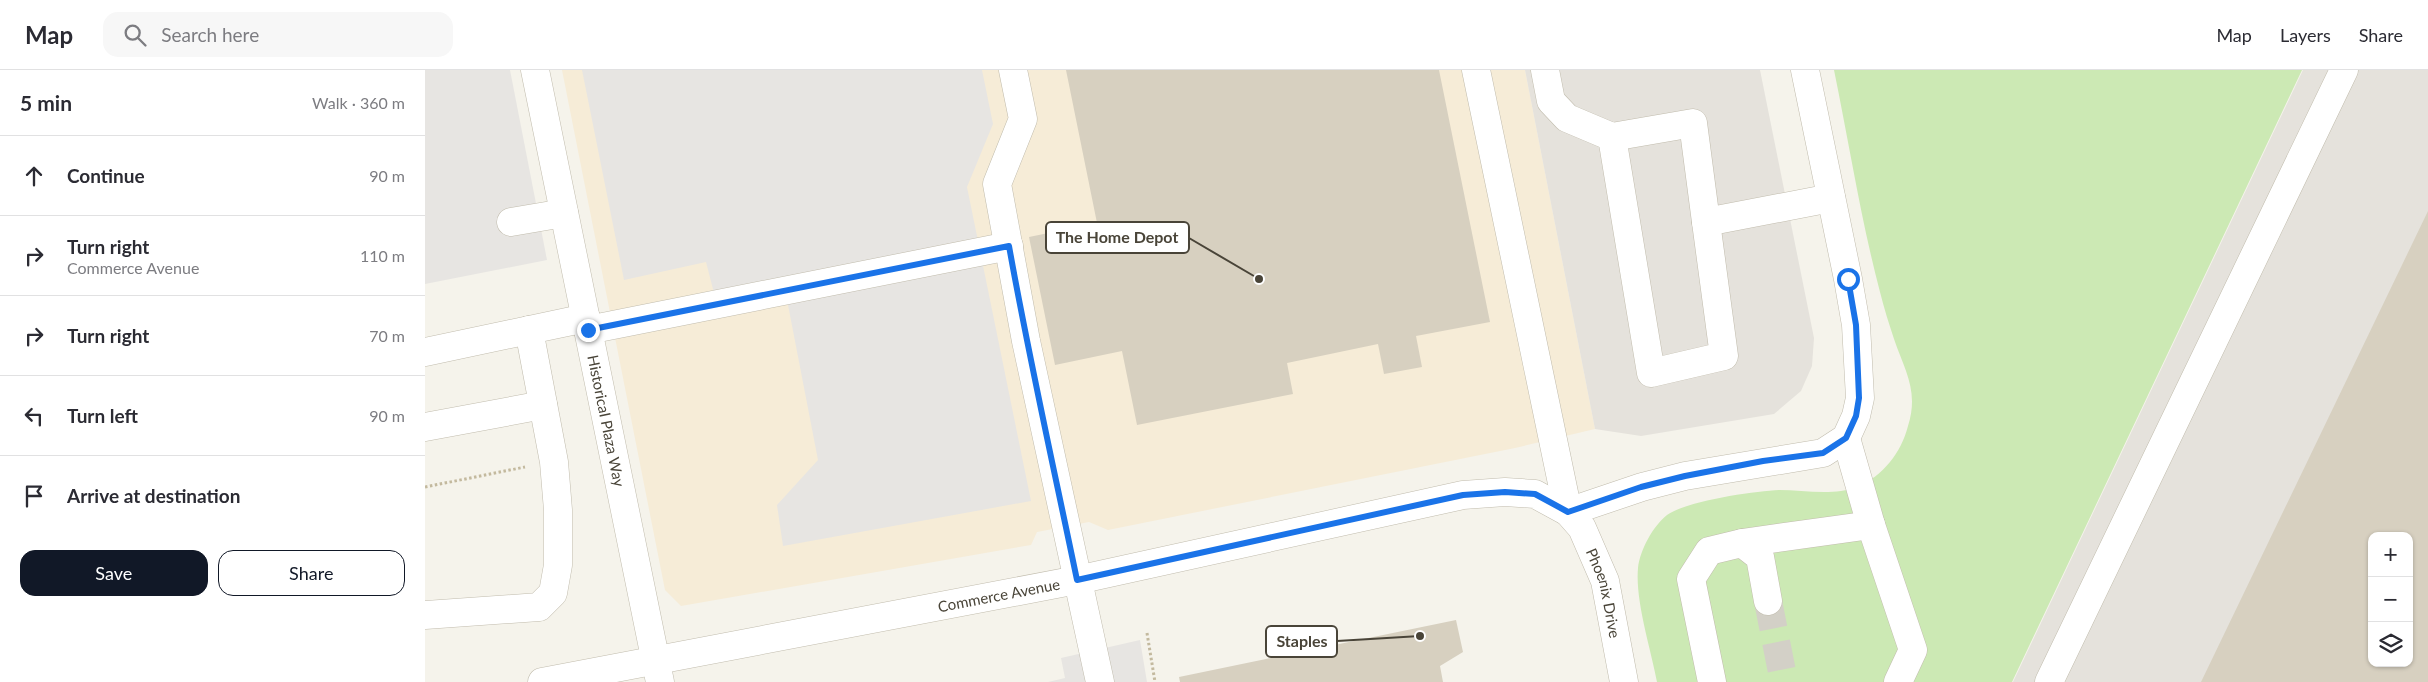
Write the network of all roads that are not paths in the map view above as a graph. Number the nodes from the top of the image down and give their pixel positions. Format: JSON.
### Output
{"nodes":[{"id":1,"x":535,"y":70,"type":"edge"},
{"id":2,"x":1013,"y":70,"type":"edge"},
{"id":3,"x":1476,"y":70,"type":"edge"},
{"id":4,"x":1545,"y":70,"type":"edge"},
{"id":5,"x":1805,"y":70,"type":"edge"},
{"id":6,"x":2344,"y":70,"type":"edge"},
{"id":7,"x":1612,"y":137,"type":"junction"},
{"id":8,"x":1831,"y":198,"type":"junction"},
{"id":9,"x":565,"y":213,"type":"junction"},
{"id":10,"x":511,"y":222,"type":"dead end"},
{"id":11,"x":1706,"y":222,"type":"junction"},
{"id":12,"x":1009,"y":246,"type":"junction"},
{"id":13,"x":587,"y":324,"type":"junction"},
{"id":14,"x":529,"y":330,"type":"junction"},
{"id":15,"x":425,"y":352,"type":"edge"},
{"id":16,"x":543,"y":405,"type":"junction"},
{"id":17,"x":425,"y":427,"type":"edge"},
{"id":18,"x":1846,"y":438,"type":"junction"},
{"id":19,"x":1568,"y":512,"type":"junction"},
{"id":20,"x":1871,"y":526,"type":"junction"},
{"id":21,"x":1742,"y":543,"type":"junction"},
{"id":22,"x":1077,"y":580,"type":"junction"},
{"id":23,"x":1768,"y":601,"type":"tunnel mouth"},
{"id":24,"x":425,"y":615,"type":"edge"},
{"id":25,"x":658,"y":672,"type":"edge"},
{"id":26,"x":542,"y":682,"type":"edge"},
{"id":27,"x":1100,"y":682,"type":"edge"},
{"id":28,"x":1624,"y":682,"type":"edge"},
{"id":29,"x":1712,"y":682,"type":"edge"},
{"id":30,"x":1898,"y":682,"type":"edge"},
{"id":31,"x":2049,"y":682,"type":"edge"}],
"edges":[{"from":1,"to":9,"type":"street","name":"Historical Plaza Way"},
{"from":2,"to":12,"type":"street"},
{"from":3,"to":19,"type":"street"},
{"from":4,"to":7,"type":"street"},
{"from":5,"to":8,"type":"street"},
{"from":6,"to":31,"type":"street"},
{"from":7,"to":11,"type":"street"},
{"from":7,"to":11,"type":"street"},
{"from":8,"to":11,"type":"street"},
{"from":8,"to":18,"type":"street"},
{"from":9,"to":10,"type":"street"},
{"from":9,"to":13,"type":"street","name":"Historical Plaza Way"},
{"from":12,"to":13,"type":"street"},
{"from":12,"to":22,"type":"street"},
{"from":13,"to":14,"type":"street"},
{"from":13,"to":25,"type":"street","name":"Historical Plaza Way"},
{"from":14,"to":15,"type":"street"},
{"from":14,"to":16,"type":"street"},
{"from":16,"to":17,"type":"street"},
{"from":16,"to":24,"type":"street"},
{"from":18,"to":19,"type":"street"},
{"from":18,"to":20,"type":"street"},
{"from":19,"to":22,"type":"street","name":"Commerce Avenue"},
{"from":19,"to":28,"type":"street","name":"Phoenix Drive"},
{"from":20,"to":21,"type":"street"},
{"from":20,"to":30,"type":"street"},
{"from":21,"to":23,"type":"street"},
{"from":21,"to":29,"type":"street"},
{"from":22,"to":25,"type":"street","name":"Commerce Avenue"},
{"from":22,"to":27,"type":"street"},
{"from":25,"to":26,"type":"street","name":"Commerce Avenue"}]}
